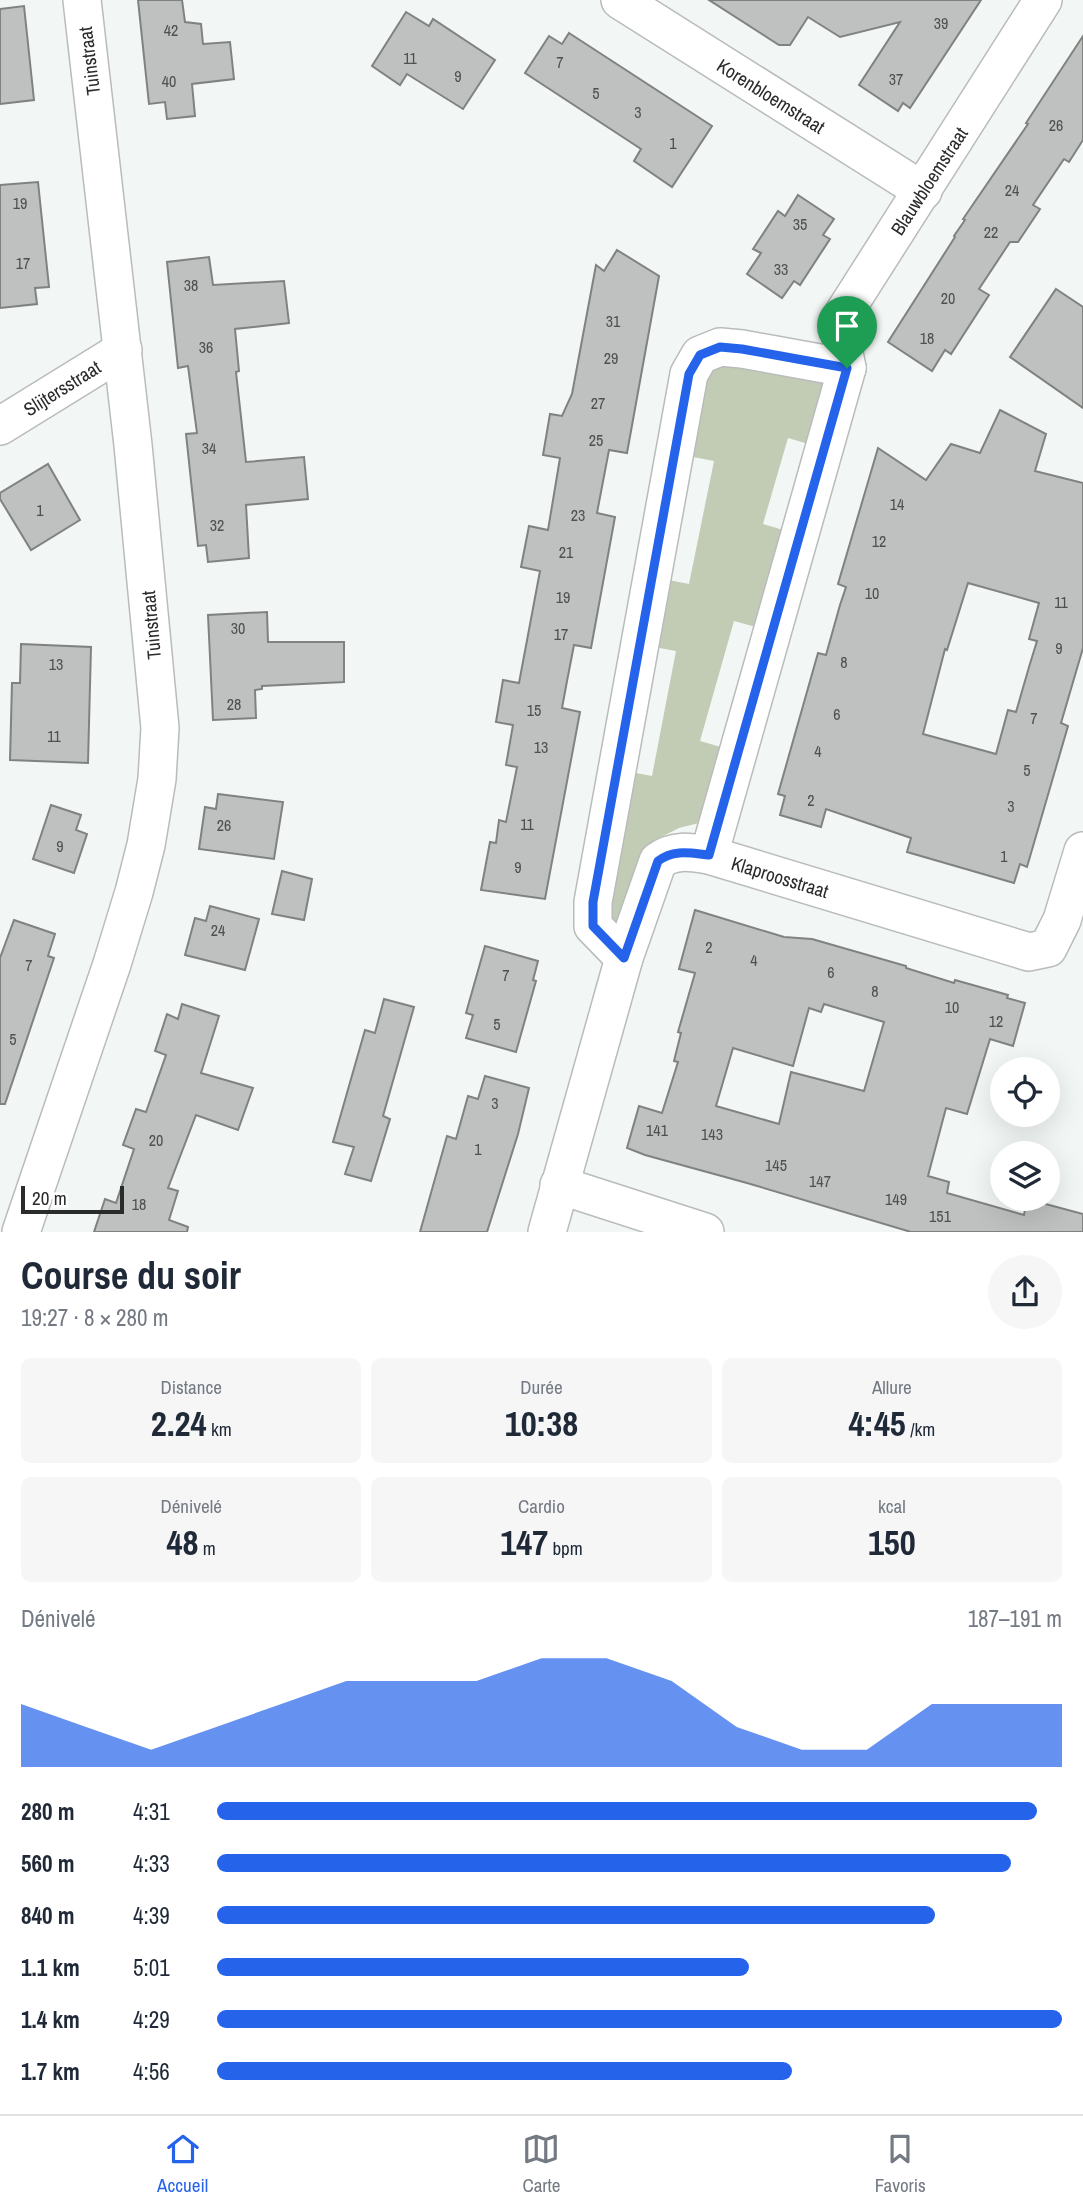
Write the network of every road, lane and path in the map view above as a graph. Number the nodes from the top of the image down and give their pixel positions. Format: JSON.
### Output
{"nodes":[{"id":1,"x":82,"y":0,"type":"edge"},
{"id":2,"x":620,"y":0,"type":"edge"},
{"id":3,"x":1044,"y":0,"type":"edge"},
{"id":4,"x":923,"y":191,"type":"junction"},
{"id":5,"x":123,"y":350,"type":"junction"},
{"id":6,"x":847,"y":368,"type":"junction"},
{"id":7,"x":0,"y":426,"type":"edge"},
{"id":8,"x":1083,"y":851,"type":"edge"},
{"id":9,"x":709,"y":855,"type":"junction"},
{"id":10,"x":624,"y":958,"type":"junction"},
{"id":11,"x":559,"y":1185,"type":"junction"},
{"id":12,"x":21,"y":1232,"type":"edge"},
{"id":13,"x":547,"y":1232,"type":"edge"},
{"id":14,"x":705,"y":1232,"type":"edge"}],
"edges":[{"from":1,"to":5,"type":"street","name":"Tuinstraat"},
{"from":2,"to":4,"type":"street","name":"Korenbloemstraat"},
{"from":3,"to":4,"type":"street","name":"Blauwbloemstraat"},
{"from":4,"to":6,"type":"street","name":"Blauwbloemstraat"},
{"from":5,"to":7,"type":"street","name":"Slijtersstraat"},
{"from":5,"to":12,"type":"street","name":"Tuinstraat"},
{"from":6,"to":9,"type":"street","name":"Blauwbloemstraat"},
{"from":6,"to":10,"type":"street"},
{"from":8,"to":9,"type":"street","name":"Klaproosstraat"},
{"from":9,"to":10,"type":"street","name":"Klaproosstraat"},
{"from":10,"to":11,"type":"street","name":"Klaproosstraat"},
{"from":11,"to":13,"type":"street","name":"Klaproosstraat"},
{"from":11,"to":14,"type":"street"}]}
